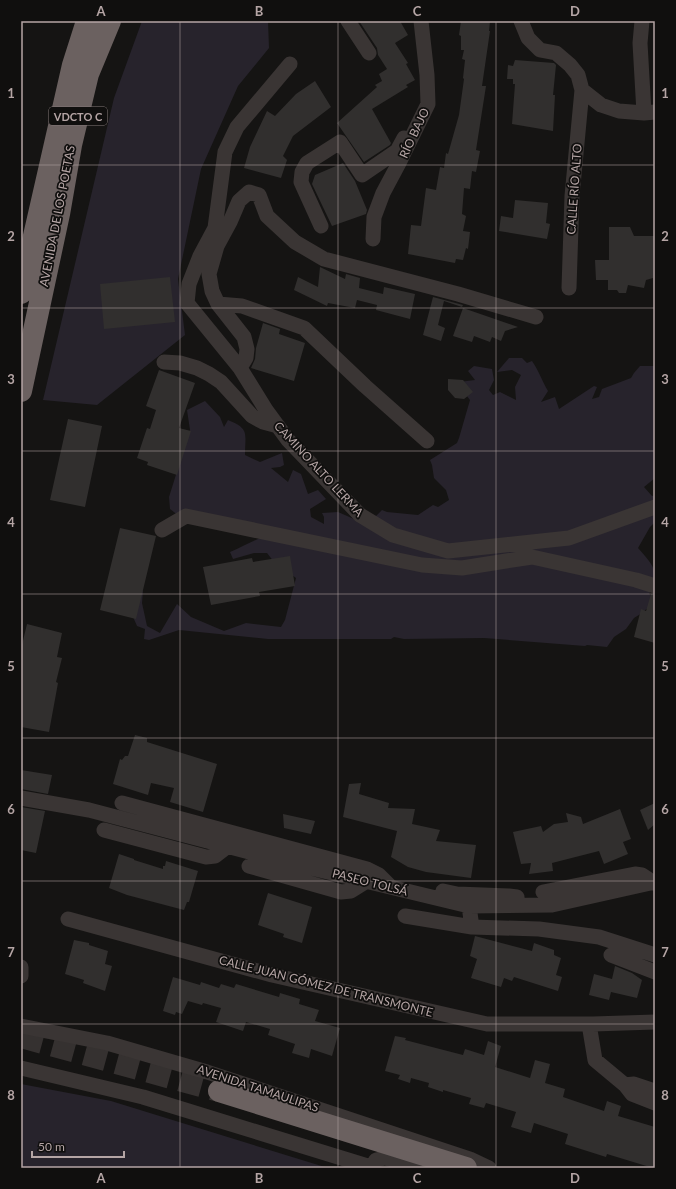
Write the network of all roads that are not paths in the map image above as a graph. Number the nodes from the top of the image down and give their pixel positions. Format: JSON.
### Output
{"nodes":[{"id":1,"x":87,"y":21,"type":"edge"},
{"id":2,"x":110,"y":21,"type":"edge"},
{"id":3,"x":348,"y":21,"type":"edge"},
{"id":4,"x":421,"y":21,"type":"edge"},
{"id":5,"x":521,"y":21,"type":"edge"},
{"id":6,"x":642,"y":21,"type":"edge"},
{"id":7,"x":369,"y":53,"type":"dead end"},
{"id":8,"x":290,"y":64,"type":"dead end"},
{"id":9,"x":582,"y":90,"type":"junction"},
{"id":10,"x":649,"y":113,"type":"edge"},
{"id":11,"x":419,"y":122,"type":"junction"},
{"id":12,"x":49,"y":212,"type":"junction"},
{"id":13,"x":321,"y":226,"type":"dead end"},
{"id":14,"x":373,"y":239,"type":"dead end"},
{"id":15,"x":569,"y":288,"type":"dead end"},
{"id":16,"x":21,"y":293,"type":"edge"},
{"id":17,"x":218,"y":304,"type":"junction"},
{"id":18,"x":536,"y":317,"type":"dead end"},
{"id":19,"x":164,"y":362,"type":"dead end"},
{"id":20,"x":240,"y":368,"type":"junction"},
{"id":21,"x":21,"y":391,"type":"edge"},
{"id":22,"x":278,"y":426,"type":"junction"},
{"id":23,"x":427,"y":441,"type":"dead end"},
{"id":24,"x":655,"y":507,"type":"edge"},
{"id":25,"x":162,"y":530,"type":"dead end"},
{"id":26,"x":483,"y":547,"type":"junction"},
{"id":27,"x":532,"y":557,"type":"junction"},
{"id":28,"x":655,"y":586,"type":"edge"},
{"id":29,"x":21,"y":798,"type":"edge"},
{"id":30,"x":122,"y":803,"type":"dead end"},
{"id":31,"x":104,"y":830,"type":"dead end"},
{"id":32,"x":228,"y":846,"type":"junction"},
{"id":33,"x":249,"y":866,"type":"dead end"},
{"id":34,"x":367,"y":882,"type":"junction"},
{"id":35,"x":654,"y":883,"type":"edge"},
{"id":36,"x":409,"y":885,"type":"dead end"},
{"id":37,"x":391,"y":887,"type":"junction"},
{"id":38,"x":543,"y":892,"type":"dead end"},
{"id":39,"x":469,"y":906,"type":"junction"},
{"id":40,"x":536,"y":906,"type":"junction"},
{"id":41,"x":405,"y":916,"type":"dead end"},
{"id":42,"x":68,"y":919,"type":"dead end"},
{"id":43,"x":472,"y":927,"type":"junction"},
{"id":44,"x":611,"y":955,"type":"dead end"},
{"id":45,"x":655,"y":955,"type":"edge"},
{"id":46,"x":21,"y":967,"type":"edge"},
{"id":47,"x":655,"y":972,"type":"edge"},
{"id":48,"x":21,"y":976,"type":"edge"},
{"id":49,"x":655,"y":1022,"type":"edge"},
{"id":50,"x":589,"y":1024,"type":"junction"},
{"id":51,"x":21,"y":1026,"type":"edge"},
{"id":52,"x":21,"y":1068,"type":"edge"},
{"id":53,"x":625,"y":1085,"type":"junction"},
{"id":54,"x":655,"y":1090,"type":"edge"},
{"id":55,"x":219,"y":1091,"type":"tunnel mouth"},
{"id":56,"x":655,"y":1103,"type":"edge"},
{"id":57,"x":372,"y":1168,"type":"edge"},
{"id":58,"x":422,"y":1168,"type":"edge"},
{"id":59,"x":466,"y":1168,"type":"edge"},
{"id":60,"x":489,"y":1168,"type":"edge"}],
"edges":[{"from":1,"to":12,"type":"highway","name":"AVENIDA DE LOS POETAS","number":"VDCTO C"},
{"from":2,"to":12,"type":"highway","name":"AVENIDA DE LOS POETAS","number":"VDCTO C"},
{"from":3,"to":7,"type":"street"},
{"from":4,"to":11,"type":"street","name":"RÍO BAJO"},
{"from":5,"to":9,"type":"street"},
{"from":6,"to":10,"type":"street"},
{"from":8,"to":20,"type":"street","name":"CAMINO ALTO LERMA"},
{"from":9,"to":10,"type":"street"},
{"from":9,"to":15,"type":"street","name":"CALLE RÍO ALTO"},
{"from":11,"to":13,"type":"street"},
{"from":11,"to":14,"type":"street","name":"RÍO BAJO"},
{"from":12,"to":16,"type":"highway","name":"AVENIDA DE LOS POETAS","number":"VDCTO C"},
{"from":12,"to":21,"type":"highway","name":"AVENIDA DE LOS POETAS","number":"VDCTO C"},
{"from":17,"to":18,"type":"street"},
{"from":17,"to":20,"type":"street"},
{"from":17,"to":23,"type":"street"},
{"from":19,"to":22,"type":"street"},
{"from":20,"to":22,"type":"street","name":"CAMINO ALTO LERMA"},
{"from":22,"to":26,"type":"street","name":"CAMINO ALTO LERMA"},
{"from":24,"to":26,"type":"street","name":"CAMINO ALTO LERMA"},
{"from":25,"to":27,"type":"street"},
{"from":26,"to":27,"type":"street"},
{"from":27,"to":28,"type":"street"},
{"from":29,"to":32,"type":"street","name":"PASEO TOLSÁ"},
{"from":30,"to":37,"type":"street"},
{"from":31,"to":32,"type":"street"},
{"from":32,"to":34,"type":"street","name":"PASEO TOLSÁ"},
{"from":33,"to":34,"type":"street"},
{"from":34,"to":37,"type":"street","name":"PASEO TOLSÁ"},
{"from":35,"to":38,"type":"street"},
{"from":35,"to":40,"type":"street","name":"PASEO TOLSÁ"},
{"from":36,"to":40,"type":"street"},
{"from":37,"to":39,"type":"street","name":"PASEO TOLSÁ"},
{"from":39,"to":40,"type":"street","name":"PASEO TOLSÁ"},
{"from":39,"to":43,"type":"street"},
{"from":41,"to":43,"type":"street"},
{"from":42,"to":50,"type":"street","name":"CALLE JUAN GÓMEZ DE TRANSMONTE"},
{"from":43,"to":45,"type":"street"},
{"from":44,"to":47,"type":"street"},
{"from":46,"to":48,"type":"street"},
{"from":49,"to":50,"type":"street","name":"CALLE JUAN GÓMEZ DE TRANSMONTE"},
{"from":50,"to":53,"type":"street"},
{"from":51,"to":60,"type":"street","name":"AVENIDA TAMAULIPAS"},
{"from":52,"to":57,"type":"street"},
{"from":53,"to":54,"type":"street"},
{"from":53,"to":56,"type":"street"},
{"from":55,"to":59,"type":"highway"},
{"from":57,"to":58,"type":"street"}]}
